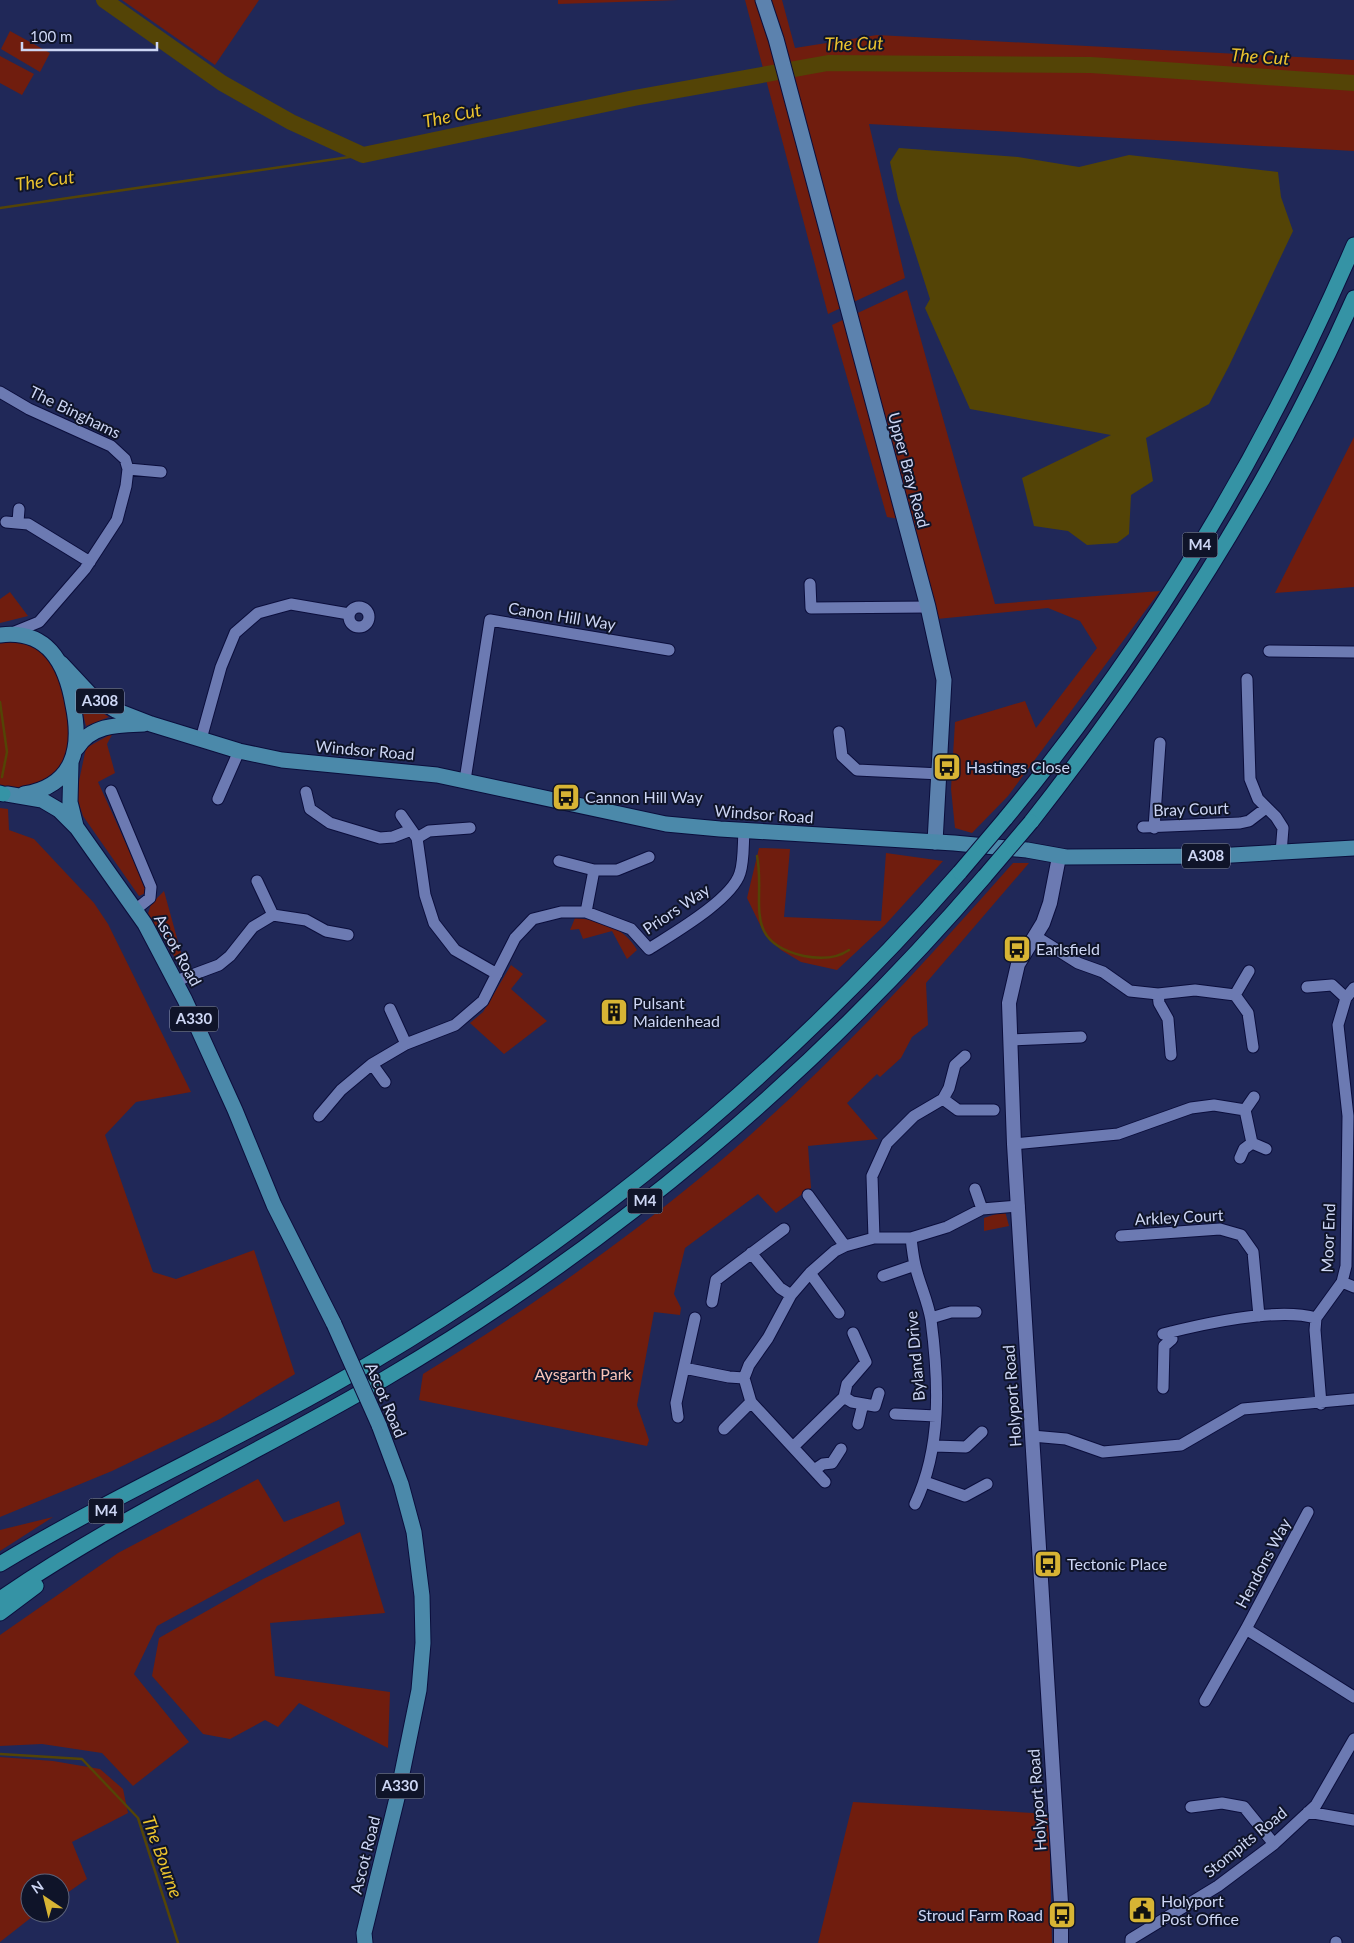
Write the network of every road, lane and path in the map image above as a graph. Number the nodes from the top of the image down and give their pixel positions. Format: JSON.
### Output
{"nodes":[{"id":1,"x":763,"y":0,"type":"edge"},
{"id":2,"x":1354,"y":245,"type":"edge"},
{"id":3,"x":1354,"y":298,"type":"edge"},
{"id":4,"x":0,"y":392,"type":"edge"},
{"id":5,"x":128,"y":469,"type":"junction"},
{"id":6,"x":161,"y":472,"type":"dead end"},
{"id":7,"x":19,"y":509,"type":"dead end"},
{"id":8,"x":6,"y":522,"type":"dead end"},
{"id":9,"x":18,"y":522,"type":"junction"},
{"id":10,"x":90,"y":562,"type":"junction"},
{"id":11,"x":810,"y":584,"type":"dead end"},
{"id":12,"x":928,"y":607,"type":"junction"},
{"id":13,"x":349,"y":614,"type":"dead end"},
{"id":14,"x":39,"y":622,"type":"junction"},
{"id":15,"x":2,"y":635,"type":"edge"},
{"id":16,"x":49,"y":649,"type":"junction"},
{"id":17,"x":669,"y":650,"type":"dead end"},
{"id":18,"x":1269,"y":651,"type":"dead end"},
{"id":19,"x":1354,"y":652,"type":"edge"},
{"id":20,"x":61,"y":663,"type":"junction"},
{"id":21,"x":1248,"y":679,"type":"dead end"},
{"id":22,"x":150,"y":724,"type":"junction"},
{"id":23,"x":839,"y":732,"type":"dead end"},
{"id":24,"x":201,"y":739,"type":"junction"},
{"id":25,"x":1160,"y":743,"type":"dead end"},
{"id":26,"x":77,"y":748,"type":"junction"},
{"id":27,"x":239,"y":751,"type":"junction"},
{"id":28,"x":71,"y":763,"type":"junction"},
{"id":29,"x":940,"y":774,"type":"junction"},
{"id":30,"x":465,"y":780,"type":"junction"},
{"id":31,"x":111,"y":791,"type":"dead end"},
{"id":32,"x":306,"y":792,"type":"dead end"},
{"id":33,"x":3,"y":793,"type":"edge"},
{"id":34,"x":218,"y":800,"type":"dead end"},
{"id":35,"x":1266,"y":808,"type":"junction"},
{"id":36,"x":401,"y":815,"type":"dead end"},
{"id":37,"x":77,"y":828,"type":"junction"},
{"id":38,"x":470,"y":828,"type":"dead end"},
{"id":39,"x":744,"y":831,"type":"junction"},
{"id":40,"x":414,"y":834,"type":"junction"},
{"id":41,"x":935,"y":842,"type":"junction"},
{"id":42,"x":1354,"y":848,"type":"edge"},
{"id":43,"x":1281,"y":853,"type":"junction"},
{"id":44,"x":649,"y":857,"type":"dead end"},
{"id":45,"x":1058,"y":857,"type":"junction"},
{"id":46,"x":559,"y":861,"type":"dead end"},
{"id":47,"x":594,"y":870,"type":"junction"},
{"id":48,"x":257,"y":881,"type":"dead end"},
{"id":49,"x":135,"y":910,"type":"junction"},
{"id":50,"x":586,"y":912,"type":"junction"},
{"id":51,"x":273,"y":915,"type":"junction"},
{"id":52,"x":348,"y":935,"type":"dead end"},
{"id":53,"x":1035,"y":936,"type":"junction"},
{"id":54,"x":1249,"y":972,"type":"dead end"},
{"id":55,"x":497,"y":974,"type":"junction"},
{"id":56,"x":176,"y":981,"type":"junction"},
{"id":57,"x":1307,"y":987,"type":"dead end"},
{"id":58,"x":1354,"y":988,"type":"edge"},
{"id":59,"x":1158,"y":994,"type":"junction"},
{"id":60,"x":1235,"y":995,"type":"junction"},
{"id":61,"x":1346,"y":998,"type":"junction"},
{"id":62,"x":390,"y":1009,"type":"dead end"},
{"id":63,"x":1077,"y":1033,"type":"dead end"},
{"id":64,"x":1010,"y":1040,"type":"junction"},
{"id":65,"x":406,"y":1044,"type":"junction"},
{"id":66,"x":1252,"y":1047,"type":"dead end"},
{"id":67,"x":1171,"y":1055,"type":"dead end"},
{"id":68,"x":964,"y":1056,"type":"dead end"},
{"id":69,"x":372,"y":1064,"type":"junction"},
{"id":70,"x":385,"y":1082,"type":"dead end"},
{"id":71,"x":1254,"y":1097,"type":"dead end"},
{"id":72,"x":943,"y":1099,"type":"junction"},
{"id":73,"x":321,"y":1108,"type":"dead end"},
{"id":74,"x":994,"y":1110,"type":"dead end"},
{"id":75,"x":1245,"y":1110,"type":"junction"},
{"id":76,"x":1351,"y":1116,"type":"edge"},
{"id":77,"x":1252,"y":1143,"type":"junction"},
{"id":78,"x":1014,"y":1144,"type":"junction"},
{"id":79,"x":1266,"y":1149,"type":"dead end"},
{"id":80,"x":1240,"y":1158,"type":"dead end"},
{"id":81,"x":975,"y":1189,"type":"dead end"},
{"id":82,"x":808,"y":1195,"type":"dead end"},
{"id":83,"x":1019,"y":1206,"type":"junction"},
{"id":84,"x":982,"y":1209,"type":"junction"},
{"id":85,"x":784,"y":1229,"type":"dead end"},
{"id":86,"x":1121,"y":1236,"type":"dead end"},
{"id":87,"x":874,"y":1238,"type":"junction"},
{"id":88,"x":911,"y":1238,"type":"junction"},
{"id":89,"x":845,"y":1246,"type":"junction"},
{"id":90,"x":751,"y":1253,"type":"junction"},
{"id":91,"x":915,"y":1265,"type":"junction"},
{"id":92,"x":810,"y":1273,"type":"junction"},
{"id":93,"x":883,"y":1276,"type":"dead end"},
{"id":94,"x":1342,"y":1282,"type":"junction"},
{"id":95,"x":1354,"y":1287,"type":"edge"},
{"id":96,"x":791,"y":1295,"type":"junction"},
{"id":97,"x":712,"y":1302,"type":"dead end"},
{"id":98,"x":976,"y":1312,"type":"dead end"},
{"id":99,"x":839,"y":1313,"type":"dead end"},
{"id":100,"x":1259,"y":1316,"type":"junction"},
{"id":101,"x":695,"y":1318,"type":"dead end"},
{"id":102,"x":931,"y":1318,"type":"junction"},
{"id":103,"x":1316,"y":1318,"type":"junction"},
{"id":104,"x":854,"y":1333,"type":"dead end"},
{"id":105,"x":684,"y":1368,"type":"junction"},
{"id":106,"x":744,"y":1378,"type":"junction"},
{"id":107,"x":1163,"y":1388,"type":"dead end"},
{"id":108,"x":879,"y":1393,"type":"dead end"},
{"id":109,"x":844,"y":1397,"type":"junction"},
{"id":110,"x":1354,"y":1399,"type":"edge"},
{"id":111,"x":751,"y":1402,"type":"junction"},
{"id":112,"x":863,"y":1404,"type":"junction"},
{"id":113,"x":1321,"y":1404,"type":"junction"},
{"id":114,"x":895,"y":1414,"type":"dead end"},
{"id":115,"x":936,"y":1416,"type":"junction"},
{"id":116,"x":678,"y":1417,"type":"dead end"},
{"id":117,"x":858,"y":1424,"type":"dead end"},
{"id":118,"x":724,"y":1429,"type":"dead end"},
{"id":119,"x":982,"y":1432,"type":"dead end"},
{"id":120,"x":1032,"y":1436,"type":"junction"},
{"id":121,"x":934,"y":1446,"type":"junction"},
{"id":122,"x":793,"y":1448,"type":"junction"},
{"id":123,"x":213,"y":1449,"type":"junction"},
{"id":124,"x":841,"y":1449,"type":"dead end"},
{"id":125,"x":814,"y":1470,"type":"junction"},
{"id":126,"x":825,"y":1482,"type":"dead end"},
{"id":127,"x":925,"y":1482,"type":"junction"},
{"id":128,"x":987,"y":1484,"type":"dead end"},
{"id":129,"x":915,"y":1504,"type":"dead end"},
{"id":130,"x":1308,"y":1512,"type":"dead end"},
{"id":131,"x":88,"y":1544,"type":"junction"},
{"id":132,"x":0,"y":1564,"type":"edge"},
{"id":133,"x":0,"y":1576,"type":"edge"},
{"id":134,"x":0,"y":1599,"type":"edge"},
{"id":135,"x":0,"y":1613,"type":"edge"},
{"id":136,"x":1246,"y":1630,"type":"junction"},
{"id":137,"x":1354,"y":1697,"type":"edge"},
{"id":138,"x":1205,"y":1701,"type":"dead end"},
{"id":139,"x":1354,"y":1739,"type":"edge"},
{"id":140,"x":1191,"y":1807,"type":"dead end"},
{"id":141,"x":1308,"y":1812,"type":"junction"},
{"id":142,"x":1354,"y":1820,"type":"edge"},
{"id":143,"x":1274,"y":1844,"type":"junction"},
{"id":144,"x":365,"y":1943,"type":"edge"},
{"id":145,"x":1061,"y":1943,"type":"edge"},
{"id":146,"x":1131,"y":1943,"type":"edge"}],
"edges":[{"from":1,"to":12,"type":"main road","name":"Upper Bray Road"},
{"from":2,"to":123,"type":"highway","number":"M4","bridge":true},
{"from":3,"to":131,"type":"highway","number":"M4","bridge":true},
{"from":4,"to":5,"type":"street","name":"The Binghams"},
{"from":5,"to":6,"type":"street"},
{"from":5,"to":10,"type":"street"},
{"from":7,"to":9,"type":"street"},
{"from":8,"to":9,"type":"street"},
{"from":9,"to":10,"type":"street"},
{"from":10,"to":14,"type":"street"},
{"from":11,"to":12,"type":"street"},
{"from":12,"to":29,"type":"main road","name":"Upper Bray Road"},
{"from":13,"to":24,"type":"street"},
{"from":14,"to":15,"type":"street"},
{"from":14,"to":16,"type":"street"},
{"from":15,"to":16,"type":"main road","name":"Windsor Road"},
{"from":16,"to":20,"type":"main road","name":"Windsor Road"},
{"from":17,"to":30,"type":"street","name":"Canon Hill Way"},
{"from":18,"to":19,"type":"street"},
{"from":20,"to":22,"type":"main road","name":"Windsor Road","number":"A308"},
{"from":20,"to":26,"type":"main road"},
{"from":21,"to":35,"type":"street"},
{"from":22,"to":24,"type":"main road","name":"Windsor Road","number":"A308"},
{"from":22,"to":26,"type":"main road","name":"Windsor Road","number":"A308"},
{"from":23,"to":29,"type":"street"},
{"from":24,"to":27,"type":"main road","name":"Windsor Road","number":"A308"},
{"from":25,"to":35,"type":"street","name":"Bray Court"},
{"from":26,"to":28,"type":"main road"},
{"from":27,"to":30,"type":"main road","name":"Windsor Road","number":"A308"},
{"from":27,"to":34,"type":"street"},
{"from":28,"to":33,"type":"main road"},
{"from":28,"to":37,"type":"main road","name":"Ascot Road","number":"A330"},
{"from":29,"to":41,"type":"main road","name":"Upper Bray Road"},
{"from":30,"to":39,"type":"main road","name":"Windsor Road","number":"A308"},
{"from":31,"to":49,"type":"street","name":"Ascot Road"},
{"from":32,"to":40,"type":"street"},
{"from":33,"to":37,"type":"main road","name":"Ascot Road","number":"A330"},
{"from":35,"to":43,"type":"street"},
{"from":36,"to":40,"type":"street"},
{"from":37,"to":49,"type":"main road","name":"Ascot Road","number":"A330"},
{"from":38,"to":40,"type":"street"},
{"from":39,"to":41,"type":"main road","name":"Windsor Road","number":"A308"},
{"from":39,"to":50,"type":"street","name":"Priors Way"},
{"from":40,"to":55,"type":"street"},
{"from":41,"to":45,"type":"main road","name":"Windsor Road","number":"A308"},
{"from":42,"to":43,"type":"main road","name":"Windsor Road","number":"A308"},
{"from":43,"to":45,"type":"main road","name":"Windsor Road","number":"A308"},
{"from":44,"to":47,"type":"street"},
{"from":45,"to":53,"type":"street","name":"Holyport Road"},
{"from":46,"to":47,"type":"street"},
{"from":47,"to":50,"type":"street"},
{"from":48,"to":51,"type":"street"},
{"from":49,"to":56,"type":"main road","name":"Ascot Road","number":"A330"},
{"from":50,"to":55,"type":"street","name":"Priors Way"},
{"from":51,"to":52,"type":"street"},
{"from":51,"to":56,"type":"street"},
{"from":53,"to":59,"type":"street"},
{"from":53,"to":64,"type":"street","name":"Holyport Road"},
{"from":54,"to":60,"type":"street"},
{"from":55,"to":65,"type":"street","name":"Priors Way"},
{"from":56,"to":144,"type":"main road","name":"Ascot Road","number":"A330","bridge":true},
{"from":57,"to":61,"type":"street"},
{"from":58,"to":61,"type":"street","name":"Moor End"},
{"from":59,"to":60,"type":"street"},
{"from":59,"to":67,"type":"street"},
{"from":60,"to":66,"type":"street"},
{"from":61,"to":76,"type":"street","name":"Moor End"},
{"from":62,"to":65,"type":"street"},
{"from":63,"to":64,"type":"street"},
{"from":64,"to":78,"type":"street","name":"Holyport Road"},
{"from":65,"to":69,"type":"street","name":"Priors Way"},
{"from":68,"to":72,"type":"street"},
{"from":69,"to":70,"type":"street"},
{"from":69,"to":73,"type":"street","name":"Priors Way"},
{"from":71,"to":75,"type":"street"},
{"from":72,"to":74,"type":"street"},
{"from":72,"to":87,"type":"street"},
{"from":75,"to":77,"type":"street"},
{"from":75,"to":78,"type":"street"},
{"from":76,"to":94,"type":"street","name":"Moor End"},
{"from":77,"to":79,"type":"street"},
{"from":77,"to":80,"type":"street"},
{"from":78,"to":83,"type":"street","name":"Holyport Road"},
{"from":81,"to":84,"type":"street"},
{"from":82,"to":89,"type":"street"},
{"from":83,"to":84,"type":"street"},
{"from":83,"to":120,"type":"street","name":"Holyport Road"},
{"from":84,"to":88,"type":"street"},
{"from":85,"to":90,"type":"street"},
{"from":86,"to":100,"type":"street","name":"Arkley Court"},
{"from":87,"to":88,"type":"street"},
{"from":87,"to":89,"type":"street"},
{"from":88,"to":91,"type":"street","name":"Byland Drive"},
{"from":89,"to":92,"type":"street"},
{"from":90,"to":96,"type":"street"},
{"from":90,"to":97,"type":"street"},
{"from":91,"to":93,"type":"street"},
{"from":91,"to":102,"type":"street","name":"Byland Drive"},
{"from":92,"to":96,"type":"street"},
{"from":92,"to":99,"type":"street"},
{"from":94,"to":95,"type":"street"},
{"from":94,"to":103,"type":"street","name":"Moor End"},
{"from":96,"to":106,"type":"street"},
{"from":98,"to":102,"type":"street"},
{"from":100,"to":103,"type":"street"},
{"from":100,"to":107,"type":"street"},
{"from":101,"to":105,"type":"street"},
{"from":102,"to":115,"type":"street","name":"Byland Drive"},
{"from":103,"to":113,"type":"street"},
{"from":104,"to":109,"type":"street"},
{"from":105,"to":106,"type":"street"},
{"from":105,"to":116,"type":"street"},
{"from":106,"to":111,"type":"street"},
{"from":108,"to":112,"type":"street"},
{"from":109,"to":112,"type":"street"},
{"from":109,"to":122,"type":"street"},
{"from":110,"to":113,"type":"street"},
{"from":111,"to":118,"type":"street"},
{"from":111,"to":122,"type":"street"},
{"from":112,"to":117,"type":"street"},
{"from":113,"to":120,"type":"street"},
{"from":114,"to":115,"type":"street","name":"Byland Drive"},
{"from":115,"to":121,"type":"street","name":"Byland Drive"},
{"from":119,"to":121,"type":"street"},
{"from":120,"to":145,"type":"street","name":"Holyport Road"},
{"from":121,"to":127,"type":"street","name":"Byland Drive"},
{"from":122,"to":125,"type":"street"},
{"from":123,"to":132,"type":"highway","number":"M4"},
{"from":123,"to":133,"type":"highway","number":"M4"},
{"from":124,"to":125,"type":"street"},
{"from":125,"to":126,"type":"street"},
{"from":127,"to":128,"type":"street"},
{"from":127,"to":129,"type":"street","name":"Byland Drive"},
{"from":130,"to":136,"type":"street","name":"Hendons Way"},
{"from":131,"to":134,"type":"highway","number":"M4"},
{"from":131,"to":135,"type":"highway","number":"M4"},
{"from":136,"to":137,"type":"street","name":"Hendons Way"},
{"from":136,"to":138,"type":"street","name":"Hendons Way"},
{"from":139,"to":141,"type":"street","name":"Stompits Road"},
{"from":140,"to":143,"type":"street"},
{"from":141,"to":142,"type":"street"},
{"from":141,"to":143,"type":"street","name":"Stompits Road"},
{"from":143,"to":146,"type":"street","name":"Stompits Road"}]}
